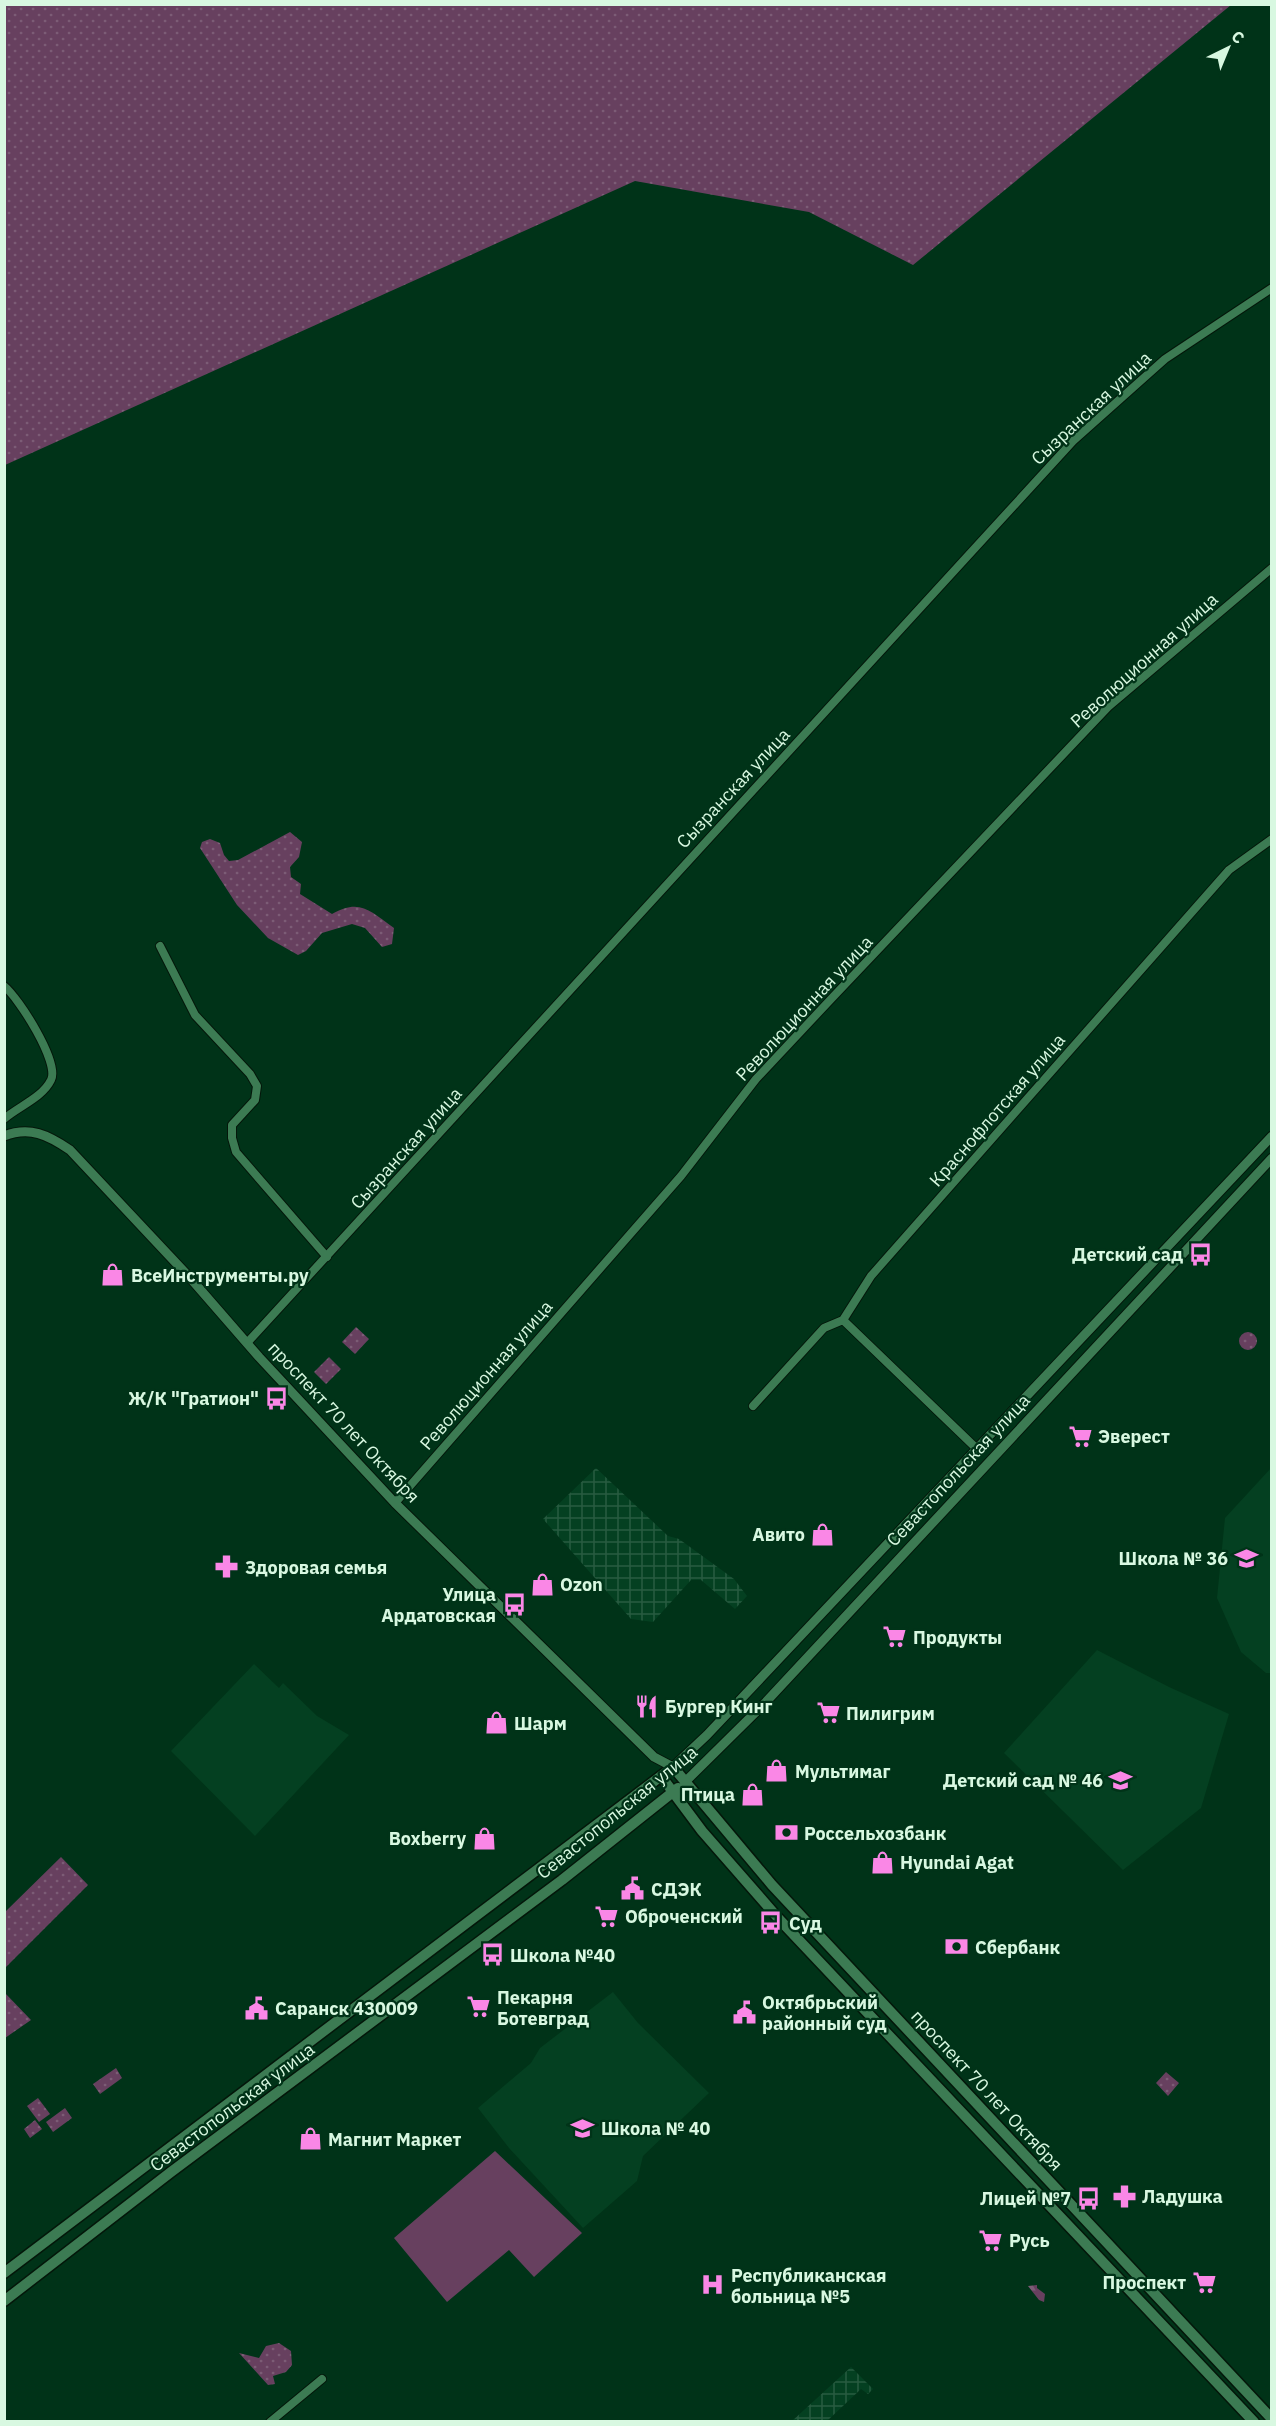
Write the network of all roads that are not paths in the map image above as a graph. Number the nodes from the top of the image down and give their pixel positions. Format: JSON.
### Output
{"nodes":[{"id":1,"x":1272,"y":288,"type":"edge"},
{"id":2,"x":1272,"y":568,"type":"edge"},
{"id":3,"x":1272,"y":839,"type":"edge"},
{"id":4,"x":160,"y":946,"type":"dead end"},
{"id":5,"x":4,"y":986,"type":"edge"},
{"id":6,"x":4,"y":1119,"type":"edge"},
{"id":7,"x":4,"y":1136,"type":"edge"},
{"id":8,"x":1272,"y":1136,"type":"edge"},
{"id":9,"x":1272,"y":1158,"type":"edge"},
{"id":10,"x":327,"y":1257,"type":"junction"},
{"id":11,"x":843,"y":1320,"type":"junction"},
{"id":12,"x":248,"y":1344,"type":"junction"},
{"id":13,"x":753,"y":1406,"type":"dead end"},
{"id":14,"x":976,"y":1448,"type":"junction"},
{"id":15,"x":989,"y":1461,"type":"junction"},
{"id":16,"x":395,"y":1503,"type":"junction"},
{"id":17,"x":833,"y":1602,"type":"junction"},
{"id":18,"x":846,"y":1614,"type":"junction"},
{"id":19,"x":798,"y":1638,"type":"junction"},
{"id":20,"x":813,"y":1651,"type":"junction"},
{"id":21,"x":654,"y":1757,"type":"junction"},
{"id":22,"x":673,"y":1767,"type":"junction"},
{"id":23,"x":661,"y":1776,"type":"junction"},
{"id":24,"x":685,"y":1782,"type":"junction"},
{"id":25,"x":673,"y":1792,"type":"junction"},
{"id":26,"x":852,"y":1969,"type":"junction"},
{"id":27,"x":843,"y":1984,"type":"junction"},
{"id":28,"x":940,"y":2064,"type":"junction"},
{"id":29,"x":927,"y":2076,"type":"junction"},
{"id":30,"x":1031,"y":2162,"type":"junction"},
{"id":31,"x":1020,"y":2173,"type":"junction"},
{"id":32,"x":4,"y":2273,"type":"edge"},
{"id":33,"x":1155,"y":2294,"type":"junction"},
{"id":34,"x":4,"y":2301,"type":"edge"},
{"id":35,"x":1144,"y":2305,"type":"junction"},
{"id":36,"x":1169,"y":2310,"type":"junction"},
{"id":37,"x":1158,"y":2320,"type":"junction"},
{"id":38,"x":321,"y":2379,"type":"dead end"},
{"id":39,"x":1239,"y":2385,"type":"junction"},
{"id":40,"x":1229,"y":2394,"type":"junction"},
{"id":41,"x":1272,"y":2419,"type":"edge"},
{"id":42,"x":270,"y":2421,"type":"edge"},
{"id":43,"x":1254,"y":2421,"type":"edge"}],
"edges":[{"from":1,"to":10,"type":"street","name":"Сызранская улица"},
{"from":2,"to":16,"type":"street","name":"Революционная улица"},
{"from":3,"to":11,"type":"street","name":"Краснофлотская улица"},
{"from":4,"to":10,"type":"street"},
{"from":5,"to":6,"type":"street"},
{"from":7,"to":12,"type":"street","name":"проспект 70 лет Октября"},
{"from":8,"to":14,"type":"street","name":"Севастопольская улица"},
{"from":9,"to":15,"type":"street","name":"Севастопольская улица"},
{"from":10,"to":12,"type":"street","name":"Сызранская улица"},
{"from":11,"to":13,"type":"street","name":"Краснофлотская улица"},
{"from":11,"to":14,"type":"street"},
{"from":12,"to":16,"type":"street","name":"проспект 70 лет Октября"},
{"from":14,"to":15,"type":"street"},
{"from":14,"to":17,"type":"street","name":"Севастопольская улица"},
{"from":15,"to":18,"type":"street","name":"Севастопольская улица"},
{"from":16,"to":21,"type":"street","name":"проспект 70 лет Октября"},
{"from":17,"to":18,"type":"street"},
{"from":17,"to":19,"type":"street","name":"Севастопольская улица"},
{"from":18,"to":20,"type":"street","name":"Севастопольская улица"},
{"from":19,"to":20,"type":"street"},
{"from":19,"to":22,"type":"street","name":"Севастопольская улица"},
{"from":20,"to":24,"type":"street","name":"Севастопольская улица"},
{"from":21,"to":22,"type":"street","name":"проспект 70 лет Октября"},
{"from":21,"to":23,"type":"street","name":"проспект 70 лет Октября"},
{"from":22,"to":23,"type":"main road","name":"Севастопольская улица"},
{"from":22,"to":24,"type":"main road","name":"проспект 70 лет Октября"},
{"from":23,"to":25,"type":"main road","name":"проспект 70 лет Октября"},
{"from":23,"to":32,"type":"main road","name":"Севастопольская улица"},
{"from":24,"to":25,"type":"main road","name":"Севастопольская улица"},
{"from":24,"to":26,"type":"main road","name":"проспект 70 лет Октября"},
{"from":25,"to":27,"type":"main road","name":"проспект 70 лет Октября"},
{"from":25,"to":34,"type":"main road","name":"Севастопольская улица"},
{"from":26,"to":27,"type":"main road"},
{"from":26,"to":28,"type":"main road","name":"проспект 70 лет Октября"},
{"from":27,"to":29,"type":"main road","name":"проспект 70 лет Октября"},
{"from":28,"to":29,"type":"main road"},
{"from":28,"to":30,"type":"main road","name":"проспект 70 лет Октября"},
{"from":29,"to":31,"type":"main road","name":"проспект 70 лет Октября"},
{"from":30,"to":31,"type":"main road"},
{"from":30,"to":33,"type":"main road","name":"проспект 70 лет Октября"},
{"from":31,"to":35,"type":"main road","name":"проспект 70 лет Октября"},
{"from":33,"to":35,"type":"main road"},
{"from":33,"to":36,"type":"main road","name":"проспект 70 лет Октября"},
{"from":35,"to":37,"type":"main road","name":"проспект 70 лет Октября"},
{"from":36,"to":37,"type":"main road"},
{"from":36,"to":39,"type":"main road","name":"проспект 70 лет Октября"},
{"from":37,"to":40,"type":"main road","name":"проспект 70 лет Октября"},
{"from":38,"to":42,"type":"street"},
{"from":39,"to":40,"type":"main road"},
{"from":39,"to":41,"type":"main road","name":"проспект 70 лет Октября"},
{"from":40,"to":43,"type":"main road","name":"проспект 70 лет Октября"}]}
